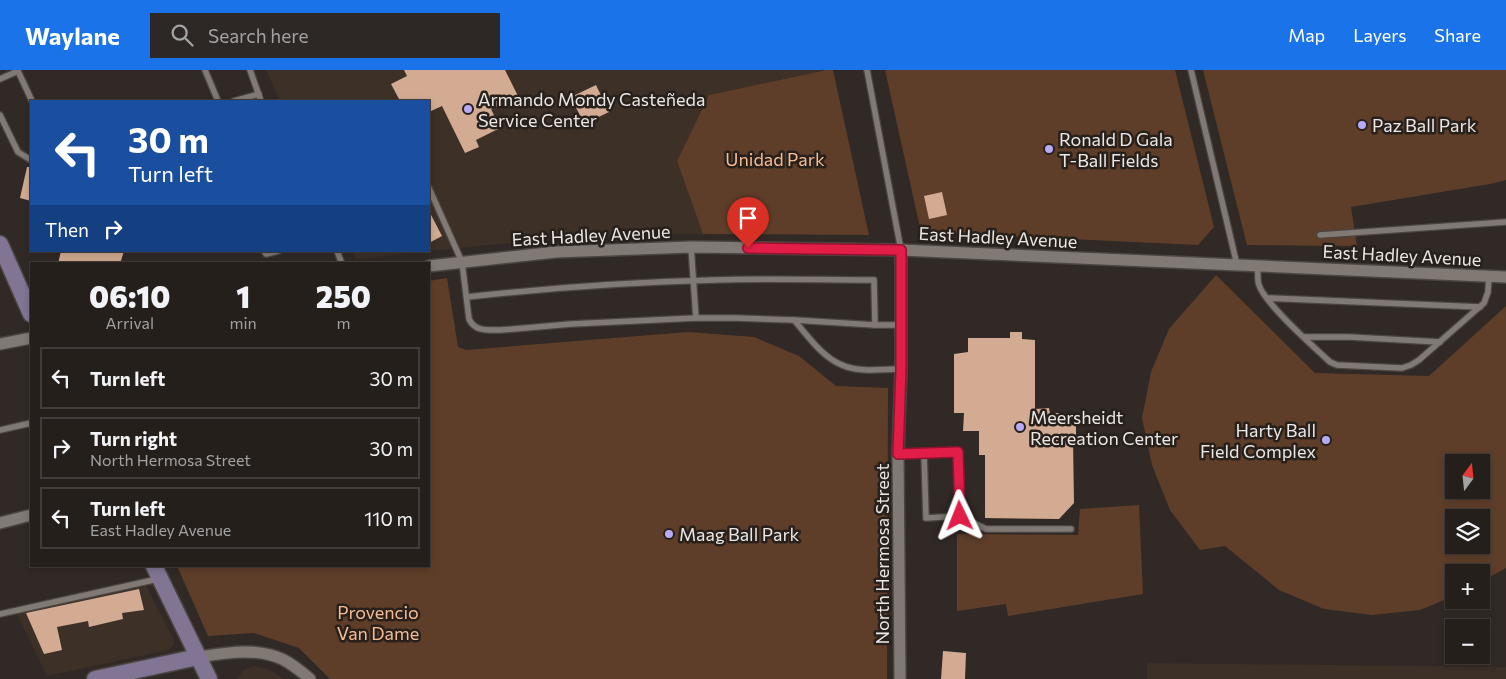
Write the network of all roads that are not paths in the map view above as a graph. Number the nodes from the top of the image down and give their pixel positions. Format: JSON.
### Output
{"nodes":[{"id":1,"x":205,"y":70,"type":"edge"},
{"id":2,"x":250,"y":70,"type":"edge"},
{"id":3,"x":867,"y":70,"type":"edge"},
{"id":4,"x":1191,"y":70,"type":"edge"},
{"id":5,"x":0,"y":79,"type":"edge"},
{"id":6,"x":259,"y":94,"type":"junction"},
{"id":7,"x":32,"y":100,"type":"edge"},
{"id":8,"x":218,"y":100,"type":"edge"},
{"id":9,"x":238,"y":100,"type":"edge"},
{"id":10,"x":261,"y":100,"type":"edge"},
{"id":11,"x":0,"y":115,"type":"edge"},
{"id":12,"x":30,"y":159,"type":"edge"},
{"id":13,"x":430,"y":190,"type":"edge"},
{"id":14,"x":1506,"y":222,"type":"edge"},
{"id":15,"x":1320,"y":235,"type":"dead end"},
{"id":16,"x":691,"y":247,"type":"junction"},
{"id":17,"x":901,"y":250,"type":"junction"},
{"id":18,"x":2,"y":251,"type":"edge"},
{"id":19,"x":462,"y":262,"type":"junction"},
{"id":20,"x":1237,"y":265,"type":"junction"},
{"id":21,"x":430,"y":266,"type":"edge"},
{"id":22,"x":1258,"y":266,"type":"junction"},
{"id":23,"x":1489,"y":276,"type":"junction"},
{"id":24,"x":1506,"y":277,"type":"edge"},
{"id":25,"x":693,"y":281,"type":"junction"},
{"id":26,"x":467,"y":297,"type":"junction"},
{"id":27,"x":1268,"y":298,"type":"junction"},
{"id":28,"x":1480,"y":307,"type":"junction"},
{"id":29,"x":30,"y":312,"type":"edge"},
{"id":30,"x":696,"y":318,"type":"junction"},
{"id":31,"x":794,"y":320,"type":"junction"},
{"id":32,"x":875,"y":325,"type":"junction"},
{"id":33,"x":901,"y":325,"type":"junction"},
{"id":34,"x":1304,"y":337,"type":"junction"},
{"id":35,"x":30,"y":338,"type":"edge"},
{"id":36,"x":1440,"y":342,"type":"junction"},
{"id":37,"x":0,"y":344,"type":"edge"},
{"id":38,"x":901,"y":369,"type":"junction"},
{"id":39,"x":30,"y":423,"type":"edge"},
{"id":40,"x":0,"y":430,"type":"edge"},
{"id":41,"x":924,"y":452,"type":"junction"},
{"id":42,"x":898,"y":454,"type":"junction"},
{"id":43,"x":30,"y":515,"type":"edge"},
{"id":44,"x":960,"y":516,"type":"junction"},
{"id":45,"x":0,"y":522,"type":"edge"},
{"id":46,"x":1071,"y":529,"type":"dead end"},
{"id":47,"x":157,"y":573,"type":"edge"},
{"id":48,"x":0,"y":614,"type":"edge"},
{"id":49,"x":198,"y":657,"type":"junction"},
{"id":50,"x":95,"y":679,"type":"edge"},
{"id":51,"x":209,"y":679,"type":"edge"},
{"id":52,"x":310,"y":679,"type":"edge"},
{"id":53,"x":900,"y":679,"type":"edge"}],
"edges":[{"from":1,"to":8,"type":"lane"},
{"from":2,"to":6,"type":"lane"},
{"from":3,"to":17,"type":"lane"},
{"from":4,"to":20,"type":"lane"},
{"from":5,"to":7,"type":"lane"},
{"from":6,"to":9,"type":"lane"},
{"from":6,"to":10,"type":"lane"},
{"from":11,"to":12,"type":"lane"},
{"from":13,"to":19,"type":"lane"},
{"from":14,"to":15,"type":"lane"},
{"from":16,"to":17,"type":"street","name":"East Hadley Avenue"},
{"from":16,"to":19,"type":"street","name":"East Hadley Avenue"},
{"from":16,"to":25,"type":"lane"},
{"from":17,"to":20,"type":"street","name":"East Hadley Avenue"},
{"from":17,"to":33,"type":"street","name":"North Hermosa Street"},
{"from":18,"to":29,"type":"main road"},
{"from":19,"to":21,"type":"street","name":"East Hadley Avenue"},
{"from":19,"to":26,"type":"lane"},
{"from":20,"to":22,"type":"street","name":"East Hadley Avenue"},
{"from":22,"to":23,"type":"street","name":"East Hadley Avenue"},
{"from":22,"to":27,"type":"lane"},
{"from":23,"to":24,"type":"street","name":"East Hadley Avenue"},
{"from":23,"to":28,"type":"lane"},
{"from":25,"to":26,"type":"lane"},
{"from":25,"to":30,"type":"lane"},
{"from":25,"to":32,"type":"lane"},
{"from":26,"to":30,"type":"lane"},
{"from":27,"to":28,"type":"lane"},
{"from":27,"to":34,"type":"lane"},
{"from":28,"to":36,"type":"lane"},
{"from":30,"to":31,"type":"lane"},
{"from":31,"to":32,"type":"lane"},
{"from":31,"to":38,"type":"lane"},
{"from":32,"to":33,"type":"lane"},
{"from":33,"to":38,"type":"street","name":"North Hermosa Street"},
{"from":34,"to":36,"type":"lane"},
{"from":34,"to":36,"type":"lane"},
{"from":35,"to":37,"type":"street"},
{"from":38,"to":42,"type":"street","name":"North Hermosa Street"},
{"from":39,"to":40,"type":"lane"},
{"from":41,"to":42,"type":"lane"},
{"from":41,"to":44,"type":"lane"},
{"from":41,"to":44,"type":"lane"},
{"from":42,"to":53,"type":"street","name":"North Hermosa Street"},
{"from":43,"to":45,"type":"street"},
{"from":44,"to":46,"type":"lane"},
{"from":47,"to":48,"type":"lane"},
{"from":47,"to":49,"type":"main road"},
{"from":49,"to":50,"type":"main road"},
{"from":49,"to":51,"type":"main road"},
{"from":49,"to":52,"type":"street"}]}
